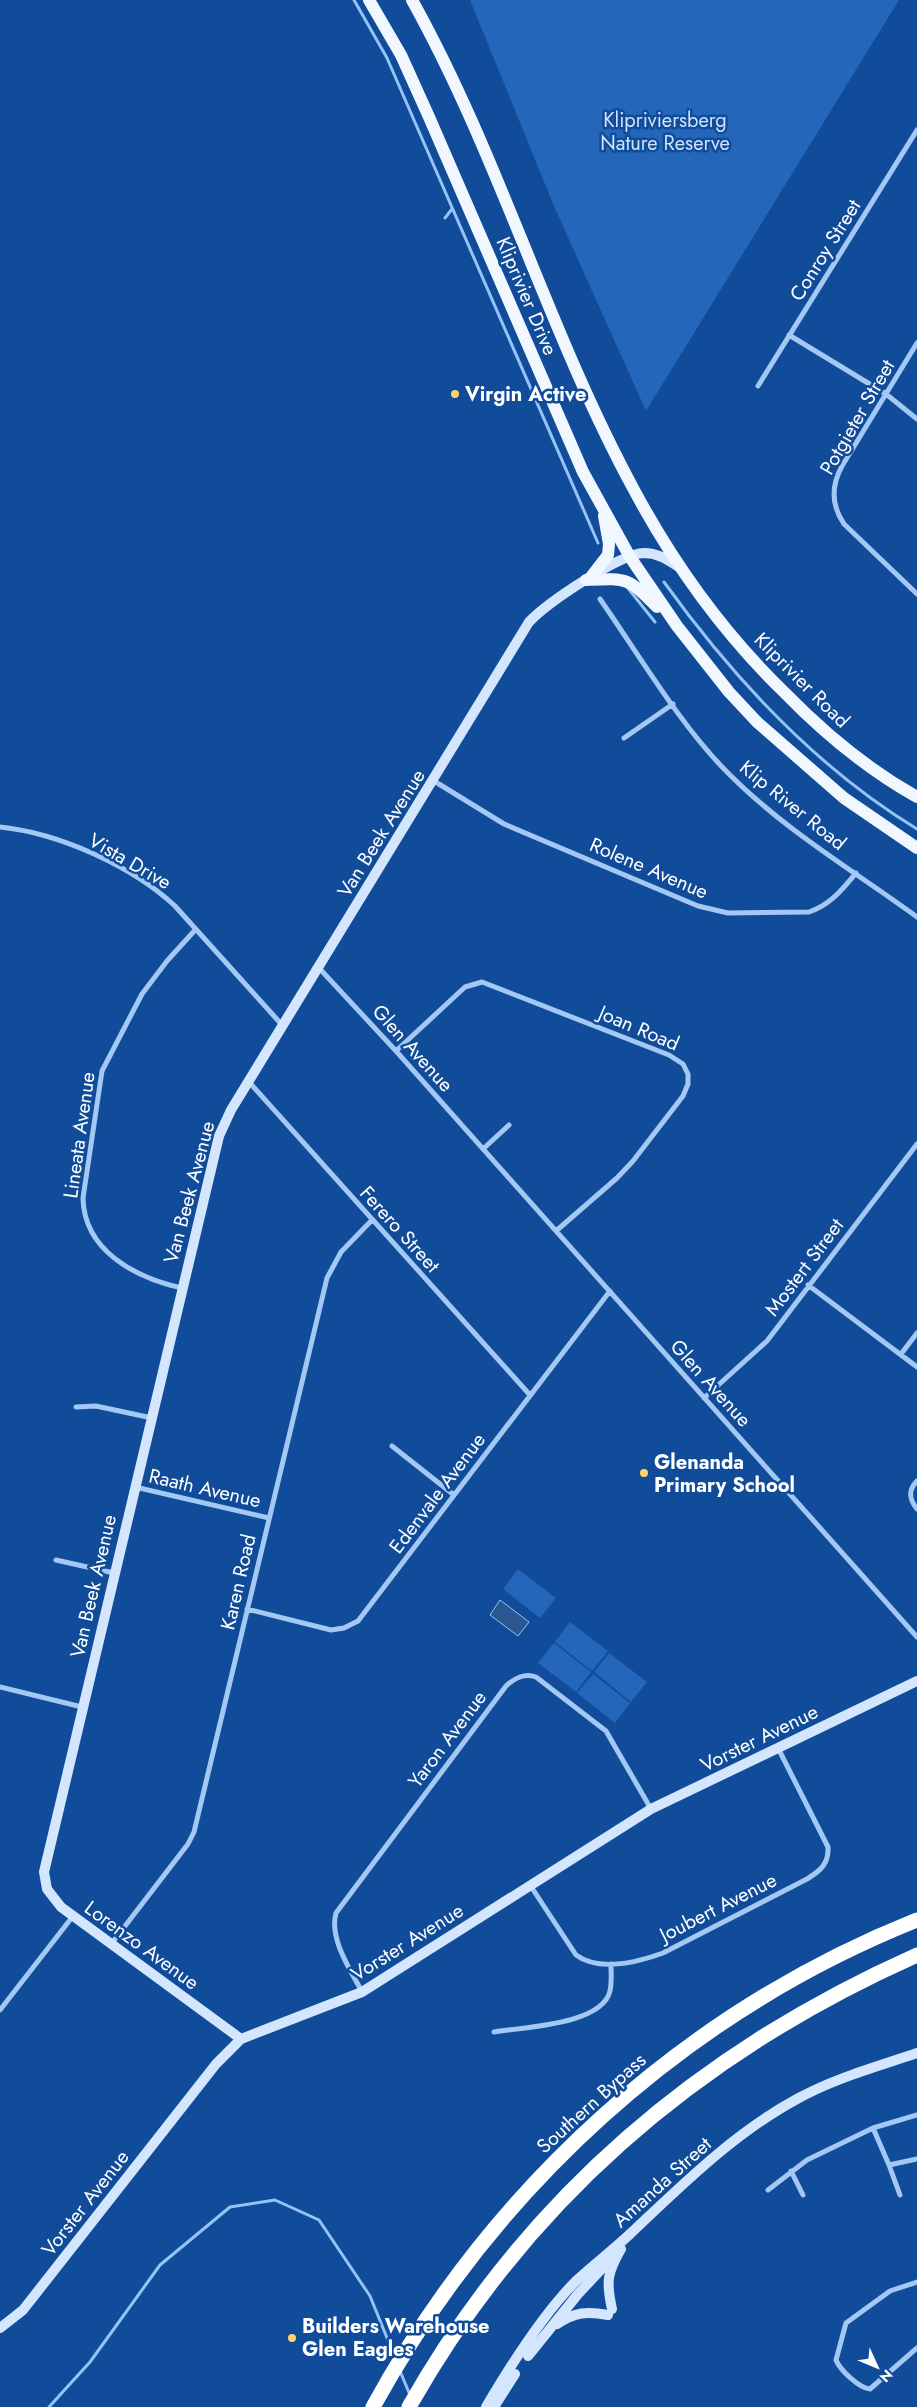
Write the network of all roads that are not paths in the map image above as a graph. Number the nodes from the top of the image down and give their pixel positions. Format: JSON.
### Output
{"nodes":[{"id":1,"x":369,"y":0,"type":"edge"},
{"id":2,"x":412,"y":0,"type":"edge"},
{"id":3,"x":917,"y":130,"type":"edge"},
{"id":4,"x":789,"y":336,"type":"junction"},
{"id":5,"x":917,"y":344,"type":"edge"},
{"id":6,"x":758,"y":386,"type":"dead end"},
{"id":7,"x":886,"y":394,"type":"junction"},
{"id":8,"x":917,"y":419,"type":"edge"},
{"id":9,"x":604,"y":514,"type":"junction"},
{"id":10,"x":630,"y":557,"type":"junction"},
{"id":11,"x":680,"y":568,"type":"junction"},
{"id":12,"x":588,"y":578,"type":"junction"},
{"id":13,"x":917,"y":594,"type":"edge"},
{"id":14,"x":600,"y":599,"type":"dead end"},
{"id":15,"x":677,"y":626,"type":"junction"},
{"id":16,"x":673,"y":704,"type":"junction"},
{"id":17,"x":624,"y":738,"type":"dead end"},
{"id":18,"x":434,"y":781,"type":"junction"},
{"id":19,"x":917,"y":798,"type":"edge"},
{"id":20,"x":0,"y":828,"type":"edge"},
{"id":21,"x":917,"y":848,"type":"edge"},
{"id":22,"x":856,"y":873,"type":"junction"},
{"id":23,"x":917,"y":917,"type":"edge"},
{"id":24,"x":196,"y":929,"type":"junction"},
{"id":25,"x":319,"y":968,"type":"junction"},
{"id":26,"x":283,"y":1026,"type":"junction"},
{"id":27,"x":396,"y":1051,"type":"junction"},
{"id":28,"x":249,"y":1082,"type":"junction"},
{"id":29,"x":509,"y":1125,"type":"dead end"},
{"id":30,"x":917,"y":1144,"type":"edge"},
{"id":31,"x":483,"y":1149,"type":"junction"},
{"id":32,"x":372,"y":1220,"type":"junction"},
{"id":33,"x":556,"y":1231,"type":"junction"},
{"id":34,"x":808,"y":1285,"type":"junction"},
{"id":35,"x":182,"y":1288,"type":"junction"},
{"id":36,"x":610,"y":1291,"type":"junction"},
{"id":37,"x":917,"y":1333,"type":"edge"},
{"id":38,"x":901,"y":1354,"type":"junction"},
{"id":39,"x":917,"y":1367,"type":"edge"},
{"id":40,"x":530,"y":1394,"type":"junction"},
{"id":41,"x":704,"y":1398,"type":"junction"},
{"id":42,"x":76,"y":1407,"type":"dead end"},
{"id":43,"x":152,"y":1418,"type":"junction"},
{"id":44,"x":392,"y":1446,"type":"dead end"},
{"id":45,"x":917,"y":1481,"type":"edge"},
{"id":46,"x":135,"y":1487,"type":"junction"},
{"id":47,"x":454,"y":1495,"type":"junction"},
{"id":48,"x":917,"y":1509,"type":"edge"},
{"id":49,"x":269,"y":1518,"type":"junction"},
{"id":50,"x":56,"y":1560,"type":"dead end"},
{"id":51,"x":114,"y":1573,"type":"junction"},
{"id":52,"x":248,"y":1609,"type":"junction"},
{"id":53,"x":917,"y":1637,"type":"edge"},
{"id":54,"x":917,"y":1681,"type":"edge"},
{"id":55,"x":0,"y":1687,"type":"edge"},
{"id":56,"x":82,"y":1708,"type":"junction"},
{"id":57,"x":778,"y":1748,"type":"junction"},
{"id":58,"x":652,"y":1809,"type":"junction"},
{"id":59,"x":45,"y":1865,"type":"joint"},
{"id":60,"x":530,"y":1885,"type":"junction"},
{"id":61,"x":73,"y":1916,"type":"junction"},
{"id":62,"x":917,"y":1920,"type":"edge"},
{"id":63,"x":112,"y":1943,"type":"junction"},
{"id":64,"x":917,"y":1955,"type":"edge"},
{"id":65,"x":611,"y":1964,"type":"junction"},
{"id":66,"x":362,"y":1992,"type":"junction"},
{"id":67,"x":0,"y":2010,"type":"edge"},
{"id":68,"x":494,"y":2032,"type":"dead end"},
{"id":69,"x":241,"y":2039,"type":"junction"},
{"id":70,"x":917,"y":2053,"type":"edge"},
{"id":71,"x":917,"y":2058,"type":"edge"},
{"id":72,"x":917,"y":2115,"type":"edge"},
{"id":73,"x":873,"y":2128,"type":"junction"},
{"id":74,"x":917,"y":2159,"type":"edge"},
{"id":75,"x":889,"y":2165,"type":"junction"},
{"id":76,"x":791,"y":2171,"type":"junction"},
{"id":77,"x":768,"y":2190,"type":"dead end"},
{"id":78,"x":803,"y":2195,"type":"dead end"},
{"id":79,"x":900,"y":2195,"type":"dead end"},
{"id":80,"x":621,"y":2249,"type":"junction"},
{"id":81,"x":917,"y":2282,"type":"edge"},
{"id":82,"x":0,"y":2328,"type":"edge"},
{"id":83,"x":548,"y":2329,"type":"junction"},
{"id":84,"x":917,"y":2348,"type":"edge"},
{"id":85,"x":373,"y":2407,"type":"edge"},
{"id":86,"x":409,"y":2407,"type":"edge"},
{"id":87,"x":486,"y":2407,"type":"edge"},
{"id":88,"x":494,"y":2407,"type":"edge"}],
"edges":[{"from":1,"to":9,"type":"main road","name":"Kliprivier Drive"},
{"from":2,"to":11,"type":"main road","name":"Kliprivier Drive"},
{"from":3,"to":4,"type":"street","name":"Conroy Street"},
{"from":4,"to":6,"type":"street","name":"Conroy Street"},
{"from":4,"to":7,"type":"street"},
{"from":5,"to":7,"type":"street","name":"Potgieter Street"},
{"from":7,"to":8,"type":"street"},
{"from":7,"to":13,"type":"street","name":"Potgieter Street"},
{"from":9,"to":10,"type":"main road","name":"Kliprivier Drive"},
{"from":9,"to":12,"type":"main road"},
{"from":10,"to":11,"type":"street","name":"Van Beek Avenue"},
{"from":10,"to":12,"type":"street","name":"Van Beek Avenue"},
{"from":10,"to":15,"type":"main road","name":"Kliprivier Drive"},
{"from":11,"to":19,"type":"main road","name":"Kliprivier Road"},
{"from":12,"to":15,"type":"main road"},
{"from":12,"to":18,"type":"street","name":"Van Beek Avenue"},
{"from":14,"to":16,"type":"street","name":"Klip River Road"},
{"from":15,"to":21,"type":"main road"},
{"from":16,"to":17,"type":"street"},
{"from":16,"to":22,"type":"street","name":"Klip River Road"},
{"from":18,"to":22,"type":"street","name":"Rolene Avenue"},
{"from":18,"to":25,"type":"street","name":"Van Beek Avenue"},
{"from":20,"to":24,"type":"street","name":"Vista Drive"},
{"from":22,"to":23,"type":"street","name":"Klip River Road"},
{"from":24,"to":26,"type":"street","name":"Vista Drive"},
{"from":24,"to":35,"type":"street","name":"Lineata Avenue"},
{"from":25,"to":26,"type":"street","name":"Van Beek Avenue"},
{"from":25,"to":27,"type":"street","name":"Glen Avenue"},
{"from":26,"to":28,"type":"street","name":"Van Beek Avenue"},
{"from":27,"to":31,"type":"street","name":"Glen Avenue"},
{"from":27,"to":33,"type":"street","name":"Joan Road"},
{"from":28,"to":32,"type":"street","name":"Ferero Street"},
{"from":28,"to":35,"type":"street","name":"Van Beek Avenue"},
{"from":29,"to":31,"type":"street"},
{"from":30,"to":34,"type":"street","name":"Mostert Street"},
{"from":31,"to":33,"type":"street","name":"Glen Avenue"},
{"from":32,"to":40,"type":"street","name":"Ferero Street"},
{"from":32,"to":49,"type":"street","name":"Karen Road"},
{"from":33,"to":36,"type":"street","name":"Glen Avenue"},
{"from":34,"to":38,"type":"street"},
{"from":34,"to":41,"type":"street","name":"Mostert Street"},
{"from":35,"to":43,"type":"street","name":"Van Beek Avenue"},
{"from":36,"to":40,"type":"street","name":"Edenvale Avenue"},
{"from":36,"to":41,"type":"street","name":"Glen Avenue"},
{"from":37,"to":38,"type":"street"},
{"from":38,"to":39,"type":"street"},
{"from":40,"to":47,"type":"street","name":"Edenvale Avenue"},
{"from":41,"to":53,"type":"street","name":"Glen Avenue"},
{"from":42,"to":43,"type":"street"},
{"from":43,"to":46,"type":"street","name":"Van Beek Avenue"},
{"from":44,"to":47,"type":"street"},
{"from":45,"to":48,"type":"street"},
{"from":46,"to":49,"type":"street","name":"Raath Avenue"},
{"from":46,"to":51,"type":"street","name":"Van Beek Avenue"},
{"from":47,"to":52,"type":"street","name":"Edenvale Avenue"},
{"from":49,"to":52,"type":"street","name":"Karen Road"},
{"from":50,"to":51,"type":"street"},
{"from":51,"to":56,"type":"street","name":"Van Beek Avenue"},
{"from":52,"to":63,"type":"street","name":"Karen Road"},
{"from":54,"to":57,"type":"street","name":"Vorster Avenue"},
{"from":55,"to":56,"type":"street"},
{"from":56,"to":59,"type":"street","name":"Van Beek Avenue"},
{"from":57,"to":58,"type":"street","name":"Vorster Avenue"},
{"from":57,"to":65,"type":"street","name":"Joubert Avenue"},
{"from":58,"to":60,"type":"street","name":"Vorster Avenue"},
{"from":58,"to":66,"type":"street","name":"Yaron Avenue"},
{"from":59,"to":61,"type":"street","name":"Lorenzo Avenue"},
{"from":60,"to":65,"type":"street","name":"Joubert Avenue"},
{"from":60,"to":66,"type":"street","name":"Vorster Avenue"},
{"from":61,"to":63,"type":"street","name":"Lorenzo Avenue"},
{"from":61,"to":67,"type":"street"},
{"from":62,"to":85,"type":"highway","name":"Southern Bypass"},
{"from":63,"to":69,"type":"street","name":"Lorenzo Avenue"},
{"from":64,"to":86,"type":"highway"},
{"from":65,"to":68,"type":"street"},
{"from":66,"to":69,"type":"street","name":"Vorster Avenue"},
{"from":69,"to":82,"type":"street","name":"Vorster Avenue"},
{"from":70,"to":87,"type":"street","name":"Amanda Street"},
{"from":71,"to":80,"type":"street","name":"Amanda Street"},
{"from":72,"to":73,"type":"street"},
{"from":73,"to":75,"type":"street"},
{"from":73,"to":76,"type":"street"},
{"from":74,"to":75,"type":"street"},
{"from":75,"to":79,"type":"street"},
{"from":76,"to":77,"type":"street"},
{"from":76,"to":78,"type":"street"},
{"from":80,"to":83,"type":"street","name":"Amanda Street"},
{"from":80,"to":83,"type":"street"},
{"from":81,"to":84,"type":"street"},
{"from":83,"to":88,"type":"street","name":"Amanda Street"}]}
